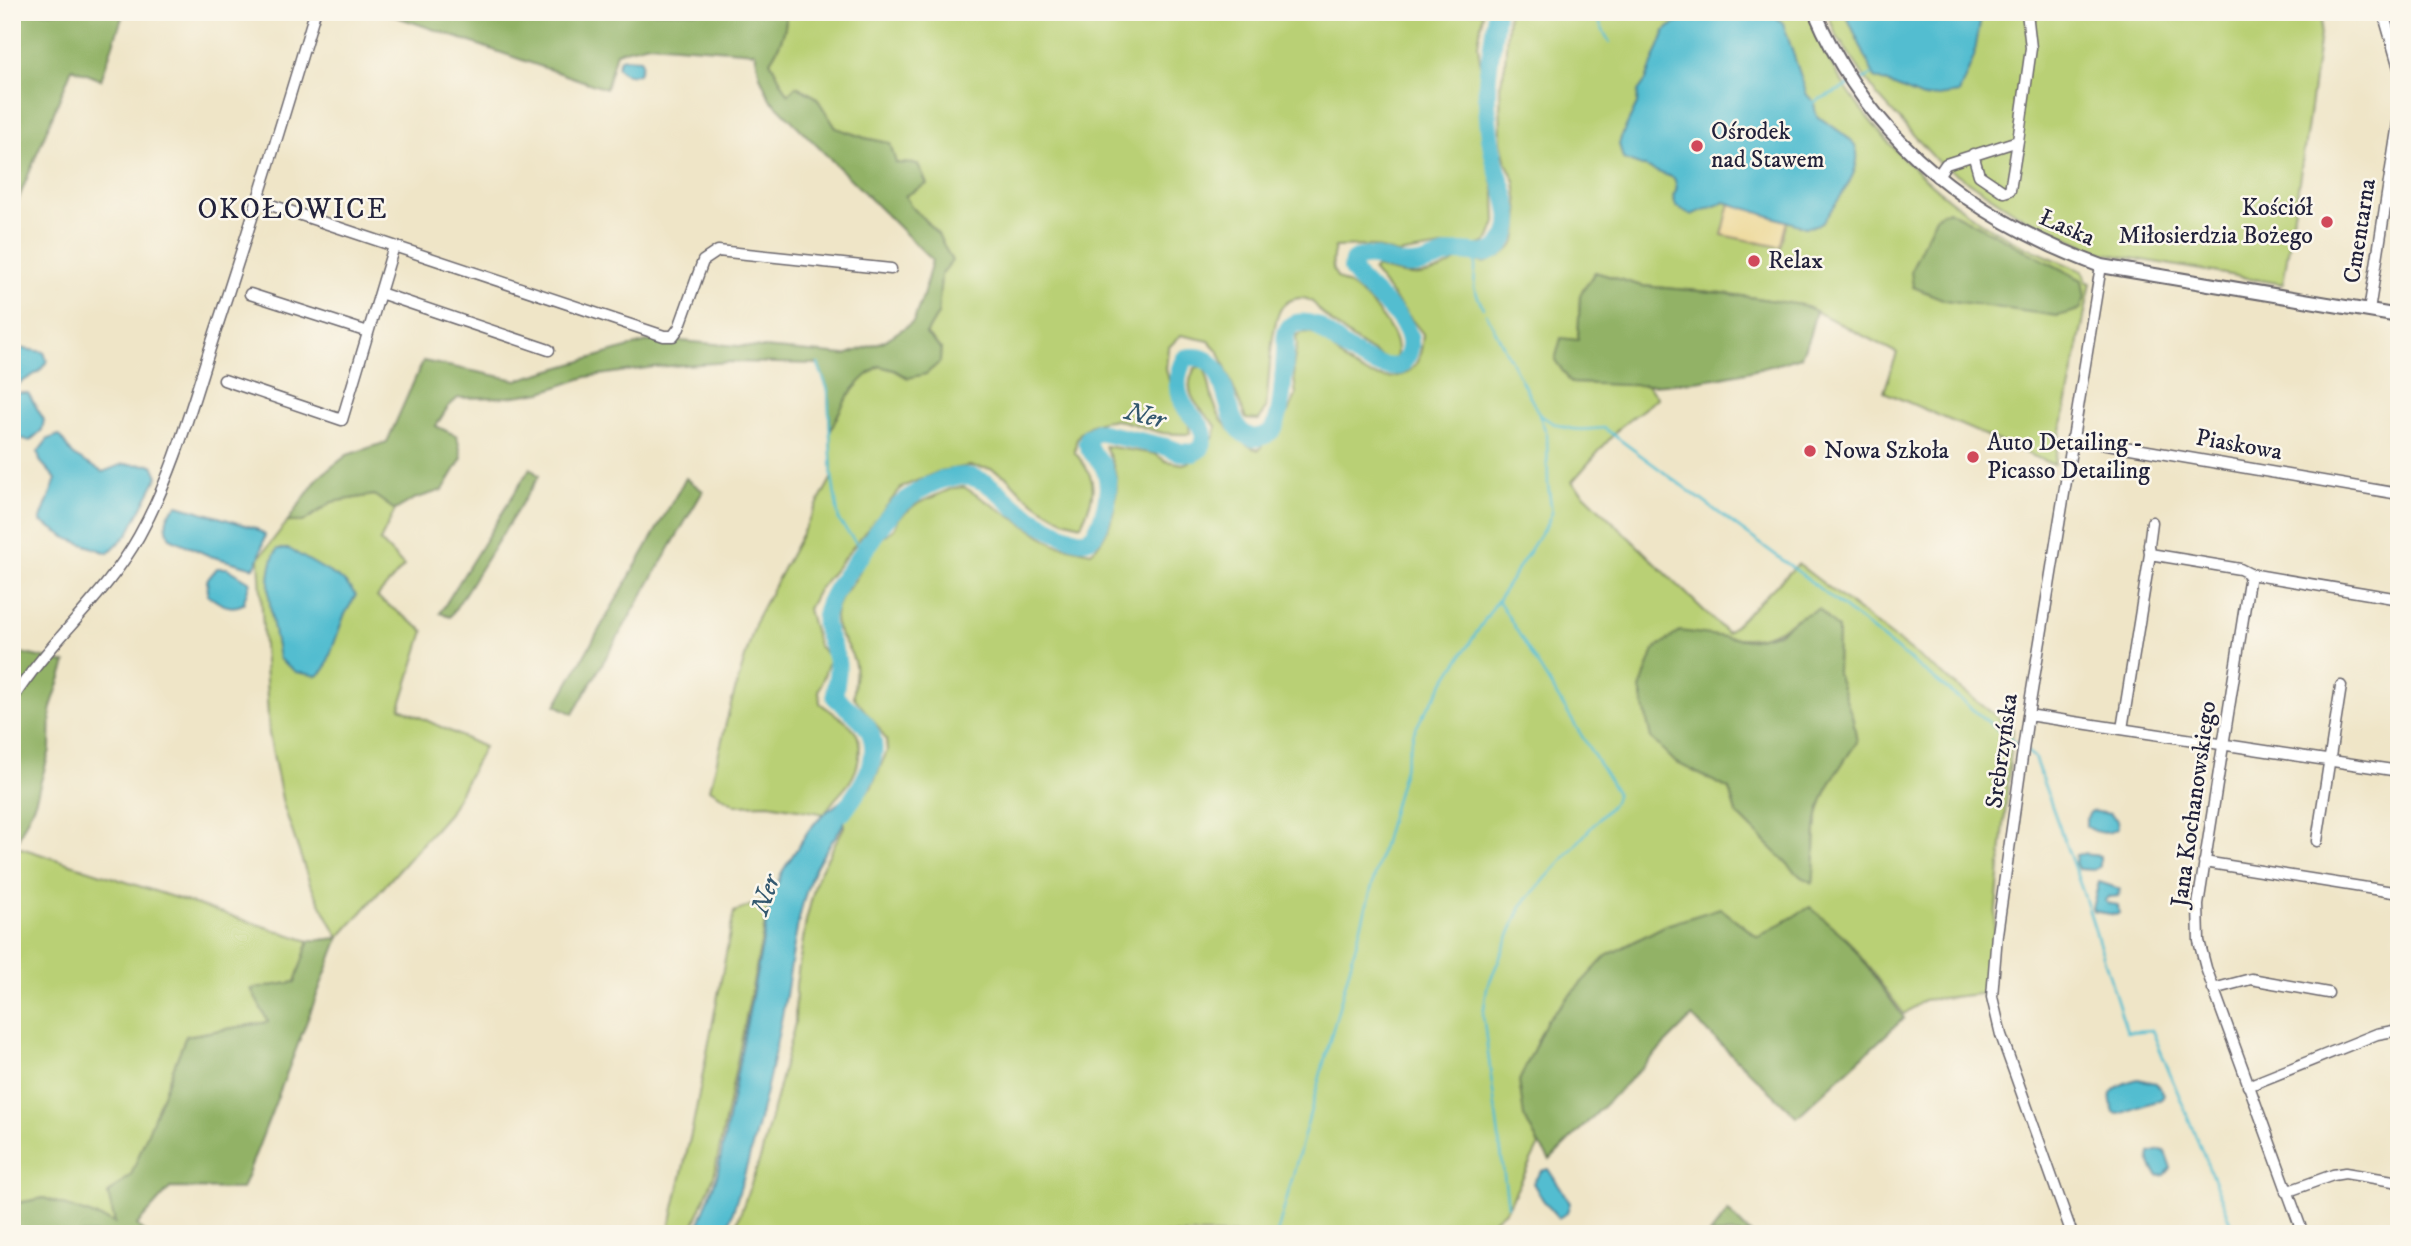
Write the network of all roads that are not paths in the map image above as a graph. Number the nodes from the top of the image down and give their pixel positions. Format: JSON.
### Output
{"nodes":[{"id":1,"x":315,"y":12,"type":"edge"},
{"id":2,"x":1815,"y":12,"type":"edge"},
{"id":3,"x":2027,"y":12,"type":"edge"},
{"id":4,"x":2383,"y":12,"type":"edge"},
{"id":5,"x":2399,"y":68,"type":"edge"},
{"id":6,"x":2399,"y":117,"type":"edge"},
{"id":7,"x":2018,"y":141,"type":"junction"},
{"id":8,"x":1972,"y":154,"type":"junction"},
{"id":9,"x":1939,"y":174,"type":"junction"},
{"id":10,"x":256,"y":200,"type":"junction"},
{"id":11,"x":394,"y":246,"type":"junction"},
{"id":12,"x":2101,"y":266,"type":"junction"},
{"id":13,"x":891,"y":269,"type":"dead end"},
{"id":14,"x":380,"y":293,"type":"junction"},
{"id":15,"x":250,"y":294,"type":"dead end"},
{"id":16,"x":2369,"y":311,"type":"junction"},
{"id":17,"x":2399,"y":316,"type":"edge"},
{"id":18,"x":368,"y":332,"type":"junction"},
{"id":19,"x":548,"y":350,"type":"dead end"},
{"id":20,"x":224,"y":380,"type":"dead end"},
{"id":21,"x":2072,"y":438,"type":"junction"},
{"id":22,"x":2399,"y":494,"type":"edge"},
{"id":23,"x":2152,"y":522,"type":"dead end"},
{"id":24,"x":2150,"y":554,"type":"junction"},
{"id":25,"x":2250,"y":574,"type":"junction"},
{"id":26,"x":2399,"y":599,"type":"edge"},
{"id":27,"x":2341,"y":686,"type":"dead end"},
{"id":28,"x":12,"y":700,"type":"edge"},
{"id":29,"x":2028,"y":715,"type":"junction"},
{"id":30,"x":2122,"y":729,"type":"junction"},
{"id":31,"x":2223,"y":744,"type":"junction"},
{"id":32,"x":2330,"y":761,"type":"junction"},
{"id":33,"x":2399,"y":771,"type":"edge"},
{"id":34,"x":2317,"y":841,"type":"dead end"},
{"id":35,"x":2204,"y":862,"type":"junction"},
{"id":36,"x":2399,"y":893,"type":"edge"},
{"id":37,"x":2213,"y":989,"type":"junction"},
{"id":38,"x":2328,"y":993,"type":"dead end"},
{"id":39,"x":2399,"y":1030,"type":"edge"},
{"id":40,"x":2248,"y":1086,"type":"junction"},
{"id":41,"x":2399,"y":1182,"type":"edge"},
{"id":42,"x":2286,"y":1192,"type":"junction"},
{"id":43,"x":2072,"y":1234,"type":"edge"},
{"id":44,"x":2303,"y":1234,"type":"edge"}],
"edges":[{"from":1,"to":10,"type":"street"},
{"from":2,"to":9,"type":"main road","name":"Łaska"},
{"from":3,"to":7,"type":"street"},
{"from":4,"to":5,"type":"street"},
{"from":6,"to":16,"type":"street","name":"Cmentarna"},
{"from":7,"to":8,"type":"street"},
{"from":7,"to":8,"type":"street"},
{"from":8,"to":9,"type":"street"},
{"from":9,"to":12,"type":"main road","name":"Łaska"},
{"from":10,"to":11,"type":"street"},
{"from":10,"to":28,"type":"street"},
{"from":11,"to":13,"type":"street"},
{"from":11,"to":14,"type":"street"},
{"from":12,"to":16,"type":"main road","name":"Łaska"},
{"from":12,"to":21,"type":"street","name":"Srebrzyńska"},
{"from":14,"to":18,"type":"street"},
{"from":14,"to":19,"type":"street"},
{"from":15,"to":18,"type":"street"},
{"from":16,"to":17,"type":"main road","name":"Łaska"},
{"from":18,"to":20,"type":"street"},
{"from":21,"to":22,"type":"street","name":"Piaskowa"},
{"from":21,"to":29,"type":"street","name":"Srebrzyńska"},
{"from":23,"to":24,"type":"street"},
{"from":24,"to":25,"type":"street"},
{"from":24,"to":30,"type":"street"},
{"from":25,"to":26,"type":"street"},
{"from":25,"to":31,"type":"street","name":"Jana Kochanowskiego"},
{"from":27,"to":32,"type":"street"},
{"from":29,"to":30,"type":"street"},
{"from":29,"to":43,"type":"street","name":"Srebrzyńska"},
{"from":30,"to":31,"type":"street"},
{"from":31,"to":32,"type":"street"},
{"from":31,"to":35,"type":"street","name":"Jana Kochanowskiego"},
{"from":32,"to":33,"type":"street"},
{"from":32,"to":34,"type":"street"},
{"from":35,"to":36,"type":"street"},
{"from":35,"to":37,"type":"street","name":"Jana Kochanowskiego"},
{"from":37,"to":38,"type":"street"},
{"from":37,"to":40,"type":"street","name":"Jana Kochanowskiego"},
{"from":39,"to":40,"type":"street"},
{"from":40,"to":42,"type":"street","name":"Jana Kochanowskiego"},
{"from":41,"to":42,"type":"street"},
{"from":42,"to":44,"type":"street","name":"Jana Kochanowskiego"}]}
